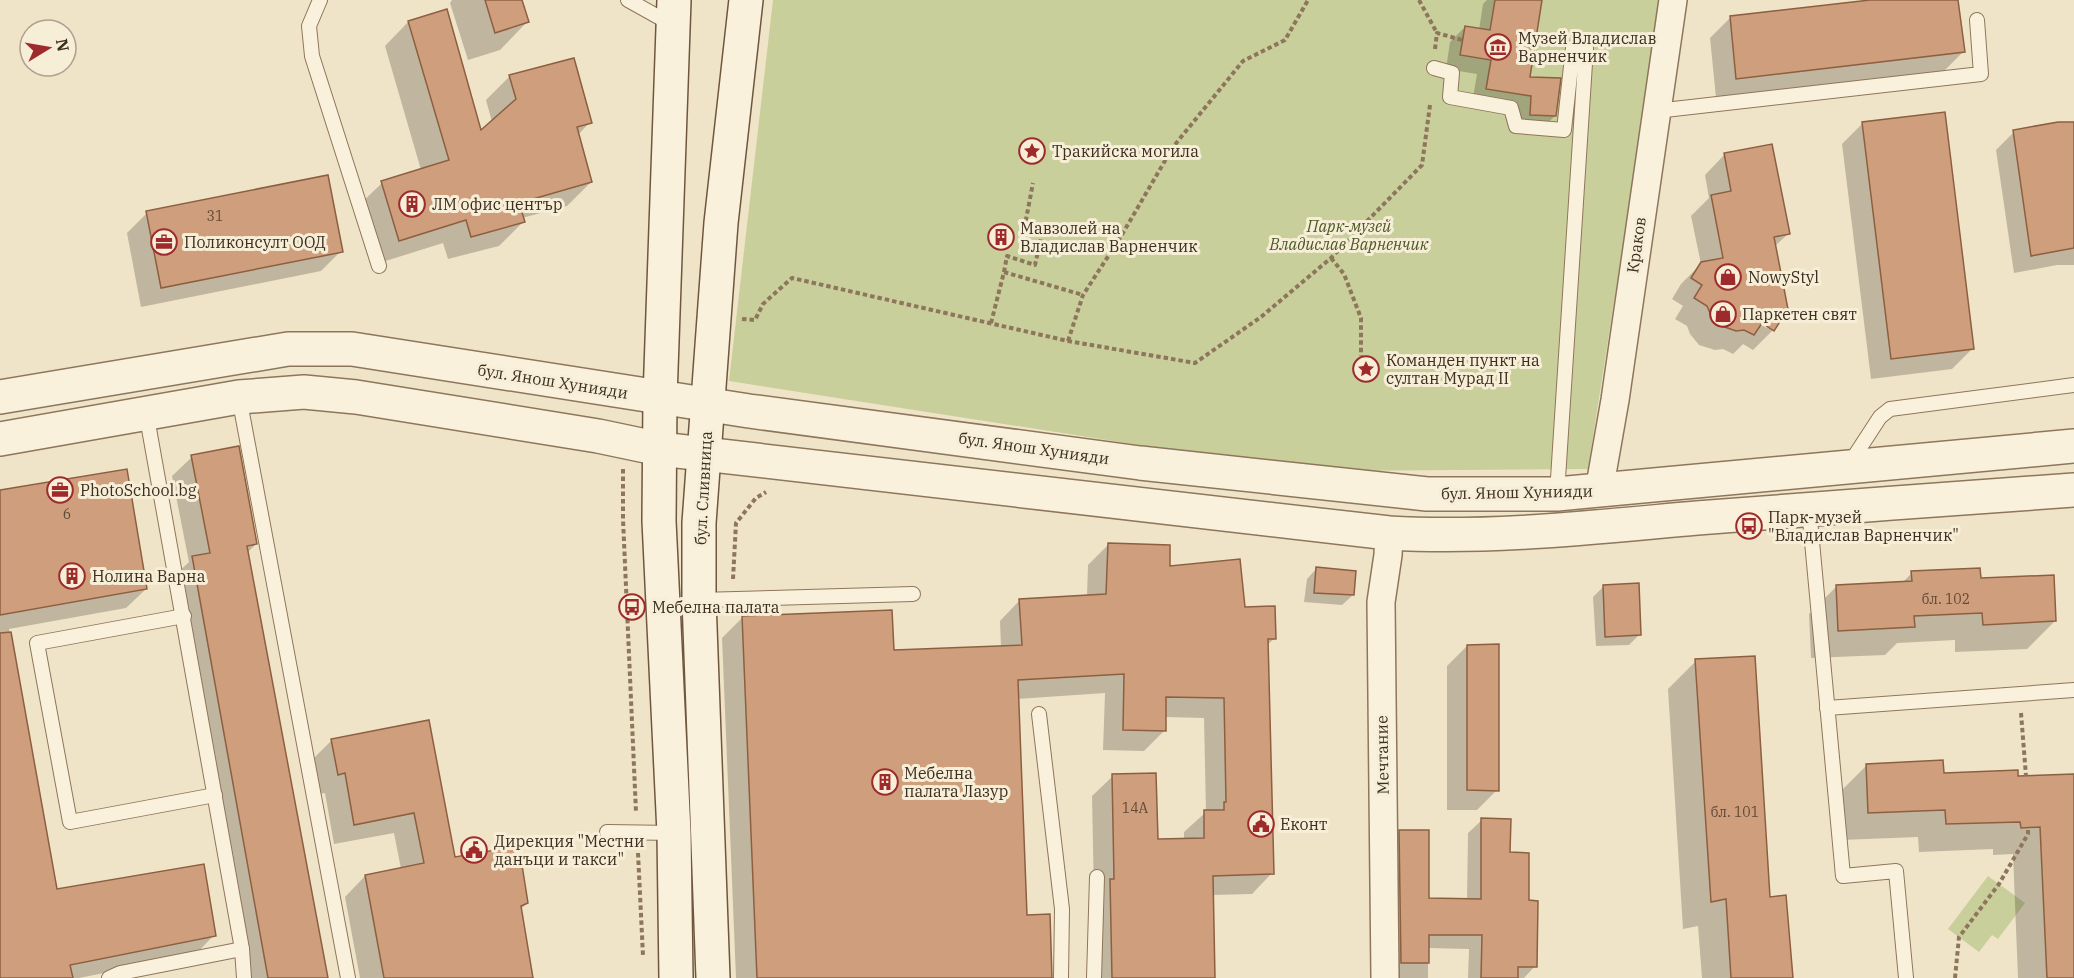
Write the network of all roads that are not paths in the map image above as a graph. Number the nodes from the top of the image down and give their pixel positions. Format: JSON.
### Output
{"nodes":[{"id":1,"x":320,"y":0,"type":"edge"},
{"id":2,"x":628,"y":0,"type":"edge"},
{"id":3,"x":746,"y":0,"type":"edge"},
{"id":4,"x":1673,"y":0,"type":"edge"},
{"id":5,"x":673,"y":13,"type":"edge"},
{"id":6,"x":1977,"y":20,"type":"dead end"},
{"id":7,"x":1434,"y":68,"type":"road end"},
{"id":8,"x":1656,"y":111,"type":"junction"},
{"id":9,"x":379,"y":266,"type":"dead end"},
{"id":10,"x":2074,"y":385,"type":"edge"},
{"id":11,"x":0,"y":397,"type":"edge"},
{"id":12,"x":239,"y":397,"type":"junction"},
{"id":13,"x":660,"y":398,"type":"junction"},
{"id":14,"x":707,"y":404,"type":"junction"},
{"id":15,"x":146,"y":412,"type":"junction"},
{"id":16,"x":0,"y":439,"type":"edge"},
{"id":17,"x":2074,"y":446,"type":"edge"},
{"id":18,"x":660,"y":449,"type":"junction"},
{"id":19,"x":704,"y":453,"type":"junction"},
{"id":20,"x":1847,"y":468,"type":"junction"},
{"id":21,"x":2074,"y":490,"type":"edge"},
{"id":22,"x":1599,"y":491,"type":"junction"},
{"id":23,"x":1557,"y":494,"type":"junction"},
{"id":24,"x":1809,"y":509,"type":"junction"},
{"id":25,"x":1389,"y":533,"type":"junction"},
{"id":26,"x":913,"y":594,"type":"dead end"},
{"id":27,"x":699,"y":600,"type":"junction"},
{"id":28,"x":184,"y":616,"type":"junction"},
{"id":29,"x":2074,"y":690,"type":"edge"},
{"id":30,"x":1827,"y":708,"type":"junction"},
{"id":31,"x":1039,"y":714,"type":"dead end"},
{"id":32,"x":215,"y":795,"type":"junction"},
{"id":33,"x":607,"y":832,"type":"dead end"},
{"id":34,"x":674,"y":833,"type":"junction"},
{"id":35,"x":1097,"y":877,"type":"dead end"},
{"id":36,"x":242,"y":948,"type":"junction"},
{"id":37,"x":109,"y":978,"type":"edge"},
{"id":38,"x":244,"y":978,"type":"edge"},
{"id":39,"x":348,"y":978,"type":"edge"},
{"id":40,"x":676,"y":978,"type":"edge"},
{"id":41,"x":713,"y":978,"type":"edge"},
{"id":42,"x":1062,"y":978,"type":"edge"},
{"id":43,"x":1094,"y":978,"type":"edge"},
{"id":44,"x":1385,"y":978,"type":"edge"},
{"id":45,"x":1906,"y":978,"type":"edge"}],
"edges":[{"from":1,"to":9,"type":"lane"},
{"from":2,"to":5,"type":"lane"},
{"from":3,"to":14,"type":"street","name":"бул. Сливница"},
{"from":4,"to":8,"type":"street","name":"Краков"},
{"from":5,"to":13,"type":"street"},
{"from":6,"to":8,"type":"lane"},
{"from":7,"to":23,"type":"lane"},
{"from":8,"to":22,"type":"street","name":"Краков"},
{"from":10,"to":20,"type":"lane"},
{"from":11,"to":13,"type":"street","name":"бул. Янош Хунияди"},
{"from":12,"to":15,"type":"street"},
{"from":12,"to":18,"type":"street"},
{"from":12,"to":39,"type":"lane"},
{"from":13,"to":14,"type":"street","name":"бул. Янош Хунияди"},
{"from":13,"to":18,"type":"street"},
{"from":14,"to":19,"type":"street","name":"бул. Сливница"},
{"from":14,"to":23,"type":"street","name":"бул. Янош Хунияди"},
{"from":15,"to":16,"type":"street"},
{"from":15,"to":28,"type":"lane"},
{"from":17,"to":20,"type":"street","name":"бул. Янош Хунияди"},
{"from":18,"to":19,"type":"street"},
{"from":18,"to":34,"type":"street"},
{"from":19,"to":25,"type":"street"},
{"from":19,"to":27,"type":"street","name":"бул. Сливница"},
{"from":20,"to":22,"type":"street","name":"бул. Янош Хунияди"},
{"from":21,"to":24,"type":"street"},
{"from":22,"to":23,"type":"street","name":"бул. Янош Хунияди"},
{"from":24,"to":25,"type":"street"},
{"from":24,"to":30,"type":"lane"},
{"from":25,"to":44,"type":"street","name":"Мечтание"},
{"from":26,"to":27,"type":"lane"},
{"from":27,"to":41,"type":"street","name":"бул. Сливница"},
{"from":28,"to":32,"type":"lane"},
{"from":28,"to":32,"type":"lane"},
{"from":29,"to":30,"type":"lane"},
{"from":30,"to":45,"type":"lane"},
{"from":31,"to":42,"type":"lane"},
{"from":32,"to":36,"type":"lane"},
{"from":33,"to":34,"type":"lane"},
{"from":34,"to":40,"type":"street"},
{"from":35,"to":43,"type":"lane"},
{"from":36,"to":37,"type":"lane"},
{"from":36,"to":38,"type":"lane"}]}
